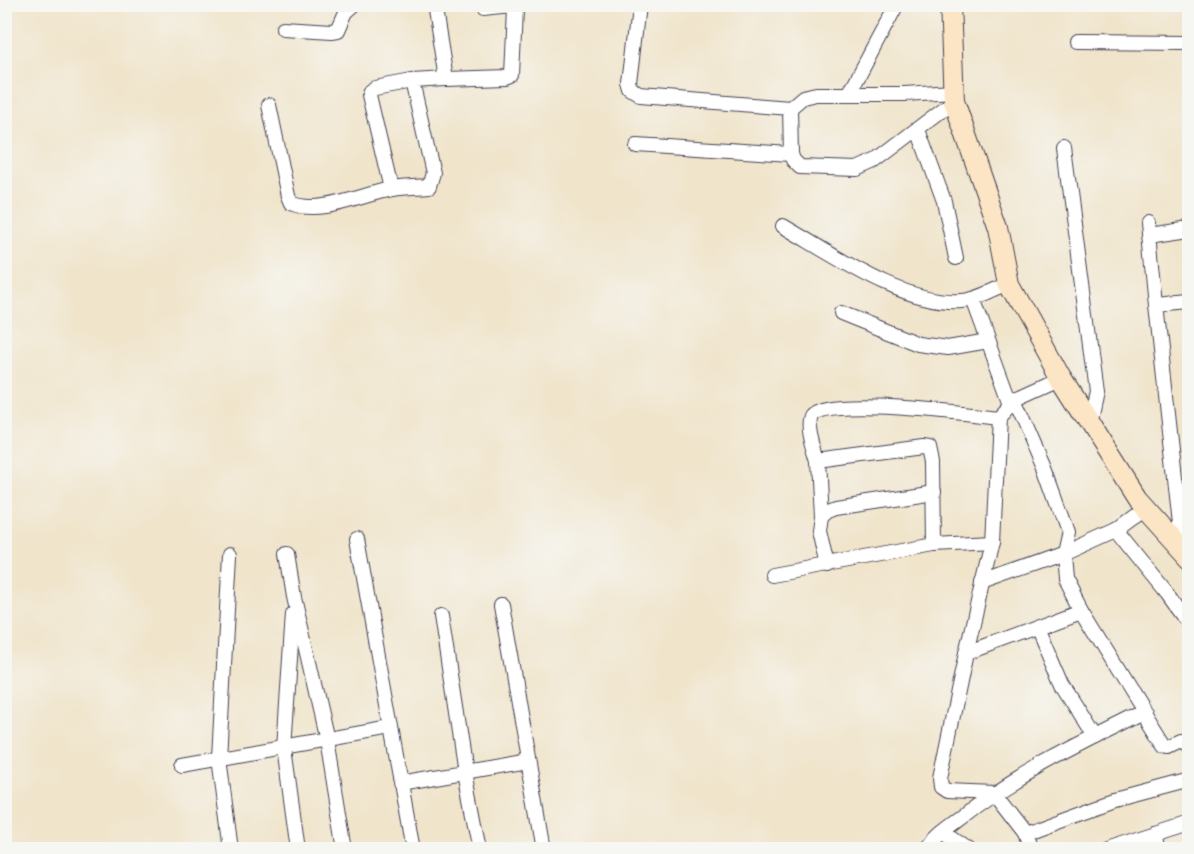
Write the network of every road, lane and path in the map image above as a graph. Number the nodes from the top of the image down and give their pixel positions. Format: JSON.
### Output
{"nodes":[{"id":1,"x":356,"y":4,"type":"edge"},
{"id":2,"x":434,"y":4,"type":"edge"},
{"id":3,"x":640,"y":4,"type":"edge"},
{"id":4,"x":897,"y":4,"type":"edge"},
{"id":5,"x":950,"y":4,"type":"edge"},
{"id":6,"x":483,"y":9,"type":"dead end"},
{"id":7,"x":283,"y":28,"type":"dead end"},
{"id":8,"x":1075,"y":42,"type":"dead end"},
{"id":9,"x":1190,"y":43,"type":"edge"},
{"id":10,"x":446,"y":79,"type":"junction"},
{"id":11,"x":412,"y":81,"type":"junction"},
{"id":12,"x":849,"y":94,"type":"junction"},
{"id":13,"x":953,"y":96,"type":"junction"},
{"id":14,"x":269,"y":105,"type":"dead end"},
{"id":15,"x":790,"y":108,"type":"junction"},
{"id":16,"x":918,"y":130,"type":"junction"},
{"id":17,"x":635,"y":144,"type":"dead end"},
{"id":18,"x":1064,"y":148,"type":"dead end"},
{"id":19,"x":791,"y":154,"type":"junction"},
{"id":20,"x":391,"y":189,"type":"junction"},
{"id":21,"x":783,"y":226,"type":"dead end"},
{"id":22,"x":1190,"y":229,"type":"edge"},
{"id":23,"x":956,"y":258,"type":"dead end"},
{"id":24,"x":1009,"y":284,"type":"junction"},
{"id":25,"x":973,"y":299,"type":"junction"},
{"id":26,"x":1190,"y":302,"type":"edge"},
{"id":27,"x":1156,"y":305,"type":"junction"},
{"id":28,"x":841,"y":313,"type":"dead end"},
{"id":29,"x":988,"y":340,"type":"junction"},
{"id":30,"x":1061,"y":378,"type":"junction"},
{"id":31,"x":1013,"y":401,"type":"junction"},
{"id":32,"x":998,"y":417,"type":"junction"},
{"id":33,"x":1089,"y":423,"type":"junction"},
{"id":34,"x":818,"y":461,"type":"junction"},
{"id":35,"x":934,"y":492,"type":"junction"},
{"id":36,"x":1146,"y":508,"type":"junction"},
{"id":37,"x":821,"y":516,"type":"junction"},
{"id":38,"x":1116,"y":530,"type":"junction"},
{"id":39,"x":357,"y":538,"type":"dead end"},
{"id":40,"x":992,"y":542,"type":"junction"},
{"id":41,"x":934,"y":545,"type":"junction"},
{"id":42,"x":230,"y":554,"type":"dead end"},
{"id":43,"x":286,"y":554,"type":"dead end"},
{"id":44,"x":1063,"y":554,"type":"junction"},
{"id":45,"x":1186,"y":554,"type":"edge"},
{"id":46,"x":827,"y":566,"type":"junction"},
{"id":47,"x":772,"y":575,"type":"dead end"},
{"id":48,"x":982,"y":584,"type":"junction"},
{"id":49,"x":294,"y":597,"type":"junction"},
{"id":50,"x":501,"y":604,"type":"dead end"},
{"id":51,"x":1081,"y":610,"type":"junction"},
{"id":52,"x":441,"y":616,"type":"dead end"},
{"id":53,"x":1037,"y":626,"type":"junction"},
{"id":54,"x":1190,"y":626,"type":"edge"},
{"id":55,"x":966,"y":653,"type":"junction"},
{"id":56,"x":1144,"y":712,"type":"junction"},
{"id":57,"x":390,"y":728,"type":"junction"},
{"id":58,"x":1095,"y":737,"type":"junction"},
{"id":59,"x":327,"y":740,"type":"junction"},
{"id":60,"x":1190,"y":747,"type":"edge"},
{"id":61,"x":284,"y":748,"type":"junction"},
{"id":62,"x":219,"y":758,"type":"junction"},
{"id":63,"x":528,"y":761,"type":"junction"},
{"id":64,"x":182,"y":765,"type":"dead end"},
{"id":65,"x":465,"y":772,"type":"junction"},
{"id":66,"x":1190,"y":780,"type":"edge"},
{"id":67,"x":400,"y":783,"type":"junction"},
{"id":68,"x":994,"y":793,"type":"junction"},
{"id":69,"x":1190,"y":823,"type":"edge"},
{"id":70,"x":943,"y":832,"type":"junction"},
{"id":71,"x":1025,"y":833,"type":"junction"},
{"id":72,"x":1155,"y":834,"type":"junction"},
{"id":73,"x":231,"y":849,"type":"edge"},
{"id":74,"x":298,"y":849,"type":"edge"},
{"id":75,"x":345,"y":849,"type":"edge"},
{"id":76,"x":413,"y":849,"type":"edge"},
{"id":77,"x":480,"y":849,"type":"edge"},
{"id":78,"x":544,"y":849,"type":"edge"},
{"id":79,"x":927,"y":849,"type":"edge"},
{"id":80,"x":969,"y":849,"type":"edge"},
{"id":81,"x":1032,"y":849,"type":"edge"},
{"id":82,"x":1113,"y":849,"type":"edge"},
{"id":83,"x":1159,"y":849,"type":"edge"}],
"edges":[{"from":1,"to":7,"type":"street"},
{"from":2,"to":10,"type":"street"},
{"from":3,"to":15,"type":"street"},
{"from":4,"to":12,"type":"street"},
{"from":5,"to":13,"type":"street"},
{"from":6,"to":10,"type":"street"},
{"from":8,"to":9,"type":"street"},
{"from":10,"to":11,"type":"street"},
{"from":11,"to":20,"type":"street"},
{"from":11,"to":20,"type":"street"},
{"from":12,"to":13,"type":"street"},
{"from":12,"to":15,"type":"street"},
{"from":13,"to":16,"type":"street"},
{"from":13,"to":24,"type":"street"},
{"from":14,"to":20,"type":"street"},
{"from":15,"to":19,"type":"street"},
{"from":16,"to":19,"type":"street"},
{"from":16,"to":23,"type":"street"},
{"from":17,"to":19,"type":"street"},
{"from":18,"to":33,"type":"street"},
{"from":21,"to":25,"type":"street"},
{"from":22,"to":27,"type":"street"},
{"from":24,"to":25,"type":"street"},
{"from":24,"to":30,"type":"street"},
{"from":25,"to":29,"type":"street"},
{"from":26,"to":27,"type":"street"},
{"from":27,"to":45,"type":"street"},
{"from":28,"to":29,"type":"street"},
{"from":29,"to":31,"type":"street"},
{"from":30,"to":31,"type":"street"},
{"from":30,"to":33,"type":"street"},
{"from":31,"to":32,"type":"street"},
{"from":31,"to":44,"type":"street"},
{"from":32,"to":34,"type":"street"},
{"from":32,"to":40,"type":"street"},
{"from":33,"to":36,"type":"street"},
{"from":34,"to":35,"type":"street"},
{"from":34,"to":37,"type":"street"},
{"from":35,"to":37,"type":"street"},
{"from":35,"to":41,"type":"street"},
{"from":36,"to":38,"type":"street"},
{"from":36,"to":45,"type":"street"},
{"from":37,"to":46,"type":"street"},
{"from":38,"to":44,"type":"street"},
{"from":38,"to":54,"type":"street"},
{"from":39,"to":57,"type":"street"},
{"from":40,"to":41,"type":"street"},
{"from":40,"to":48,"type":"street"},
{"from":41,"to":46,"type":"street"},
{"from":42,"to":62,"type":"street"},
{"from":43,"to":49,"type":"street"},
{"from":44,"to":48,"type":"street"},
{"from":44,"to":51,"type":"street"},
{"from":46,"to":47,"type":"street"},
{"from":48,"to":55,"type":"street"},
{"from":49,"to":59,"type":"street"},
{"from":49,"to":61,"type":"street"},
{"from":50,"to":63,"type":"street"},
{"from":51,"to":53,"type":"street"},
{"from":51,"to":56,"type":"street"},
{"from":52,"to":65,"type":"street"},
{"from":53,"to":55,"type":"street"},
{"from":53,"to":58,"type":"street"},
{"from":55,"to":68,"type":"street"},
{"from":56,"to":58,"type":"street"},
{"from":56,"to":60,"type":"street"},
{"from":57,"to":59,"type":"street"},
{"from":57,"to":67,"type":"street"},
{"from":58,"to":68,"type":"street"},
{"from":59,"to":61,"type":"street"},
{"from":59,"to":75,"type":"street"},
{"from":61,"to":62,"type":"street"},
{"from":61,"to":74,"type":"street"},
{"from":62,"to":64,"type":"street"},
{"from":62,"to":73,"type":"street"},
{"from":63,"to":65,"type":"street"},
{"from":63,"to":78,"type":"street"},
{"from":65,"to":67,"type":"street"},
{"from":65,"to":77,"type":"street"},
{"from":66,"to":71,"type":"street"},
{"from":67,"to":76,"type":"street"},
{"from":68,"to":70,"type":"street"},
{"from":68,"to":71,"type":"street"},
{"from":69,"to":72,"type":"street"},
{"from":70,"to":79,"type":"street"},
{"from":70,"to":80,"type":"street"},
{"from":71,"to":81,"type":"street"},
{"from":72,"to":82,"type":"street"},
{"from":72,"to":83,"type":"street"}]}
